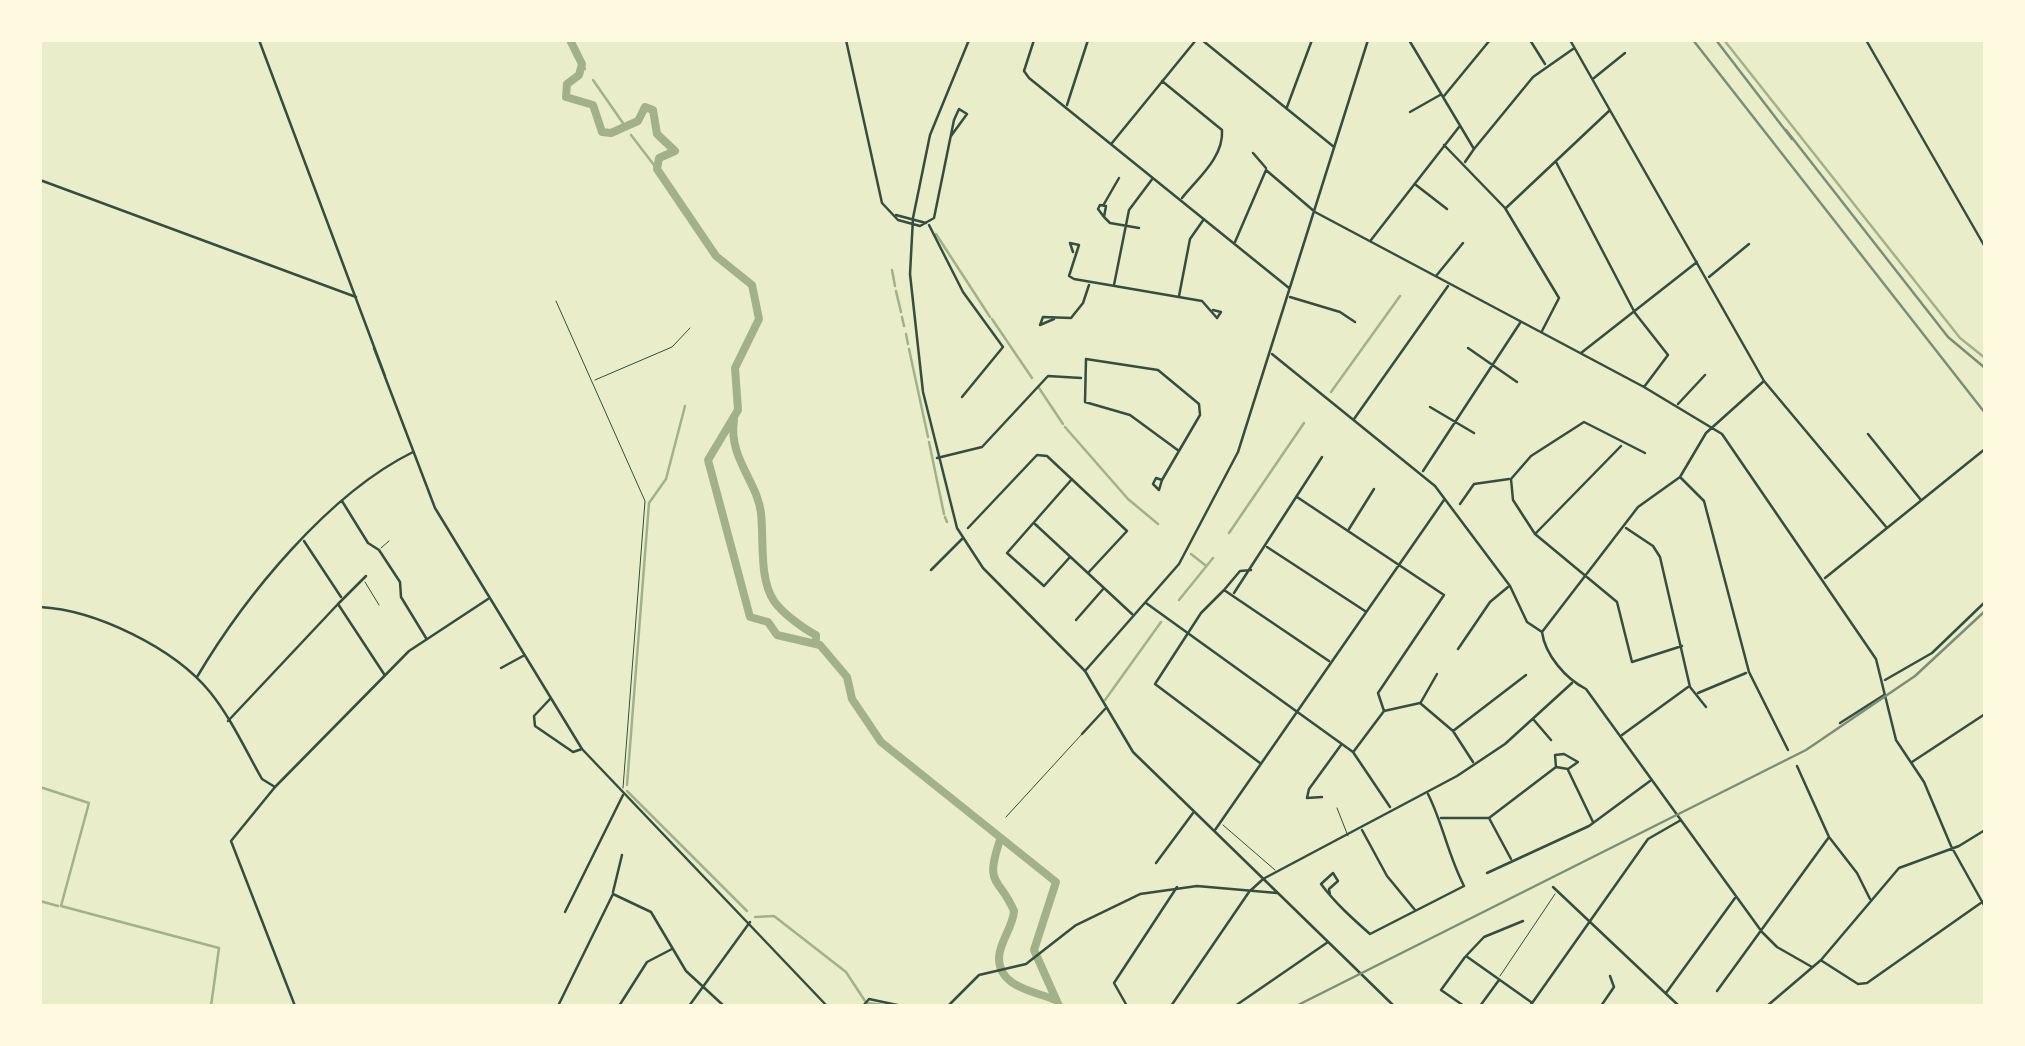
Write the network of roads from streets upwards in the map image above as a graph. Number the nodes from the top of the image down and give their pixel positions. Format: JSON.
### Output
{"nodes":[{"id":1,"x":259,"y":40,"type":"edge"},
{"id":2,"x":846,"y":40,"type":"edge"},
{"id":3,"x":969,"y":40,"type":"edge"},
{"id":4,"x":1034,"y":40,"type":"edge"},
{"id":5,"x":1088,"y":40,"type":"edge"},
{"id":6,"x":1199,"y":40,"type":"edge"},
{"id":7,"x":1312,"y":40,"type":"edge"},
{"id":8,"x":1368,"y":40,"type":"edge"},
{"id":9,"x":1409,"y":40,"type":"edge"},
{"id":10,"x":1490,"y":40,"type":"edge"},
{"id":11,"x":1530,"y":40,"type":"edge"},
{"id":12,"x":1570,"y":40,"type":"edge"},
{"id":13,"x":1866,"y":40,"type":"edge"},
{"id":14,"x":1574,"y":48,"type":"junction"},
{"id":15,"x":1625,"y":54,"type":"dead end"},
{"id":16,"x":1546,"y":66,"type":"junction"},
{"id":17,"x":1593,"y":80,"type":"junction"},
{"id":18,"x":1162,"y":81,"type":"junction"},
{"id":19,"x":1443,"y":96,"type":"junction"},
{"id":20,"x":1066,"y":107,"type":"junction"},
{"id":21,"x":1287,"y":108,"type":"junction"},
{"id":22,"x":1610,"y":110,"type":"junction"},
{"id":23,"x":1410,"y":112,"type":"dead end"},
{"id":24,"x":1459,"y":127,"type":"junction"},
{"id":25,"x":950,"y":136,"type":"junction"},
{"id":26,"x":1112,"y":143,"type":"junction"},
{"id":27,"x":1444,"y":145,"type":"junction"},
{"id":28,"x":1335,"y":148,"type":"junction"},
{"id":29,"x":1474,"y":149,"type":"junction"},
{"id":30,"x":1252,"y":153,"type":"dead end"},
{"id":31,"x":1464,"y":162,"type":"junction"},
{"id":32,"x":1556,"y":162,"type":"junction"},
{"id":33,"x":1266,"y":170,"type":"junction"},
{"id":34,"x":1154,"y":176,"type":"junction"},
{"id":35,"x":1119,"y":178,"type":"dead end"},
{"id":36,"x":40,"y":180,"type":"edge"},
{"id":37,"x":1415,"y":184,"type":"junction"},
{"id":38,"x":1181,"y":199,"type":"junction"},
{"id":39,"x":1505,"y":208,"type":"junction"},
{"id":40,"x":1446,"y":209,"type":"dead end"},
{"id":41,"x":1315,"y":212,"type":"junction"},
{"id":42,"x":892,"y":214,"type":"junction"},
{"id":43,"x":913,"y":218,"type":"junction"},
{"id":44,"x":1205,"y":218,"type":"junction"},
{"id":45,"x":928,"y":224,"type":"junction"},
{"id":46,"x":912,"y":225,"type":"junction"},
{"id":47,"x":1125,"y":226,"type":"junction"},
{"id":48,"x":1139,"y":228,"type":"dead end"},
{"id":49,"x":1235,"y":242,"type":"junction"},
{"id":50,"x":1369,"y":242,"type":"junction"},
{"id":51,"x":1463,"y":242,"type":"dead end"},
{"id":52,"x":1750,"y":244,"type":"dead end"},
{"id":53,"x":1985,"y":247,"type":"edge"},
{"id":54,"x":1073,"y":252,"type":"dead end"},
{"id":55,"x":1698,"y":262,"type":"junction"},
{"id":56,"x":1435,"y":277,"type":"junction"},
{"id":57,"x":1707,"y":278,"type":"junction"},
{"id":58,"x":1090,"y":283,"type":"junction"},
{"id":59,"x":1449,"y":285,"type":"junction"},
{"id":60,"x":1114,"y":288,"type":"junction"},
{"id":61,"x":1290,"y":289,"type":"junction"},
{"id":62,"x":1288,"y":296,"type":"junction"},
{"id":63,"x":356,"y":297,"type":"junction"},
{"id":64,"x":1179,"y":298,"type":"junction"},
{"id":65,"x":1213,"y":310,"type":"dead end"},
{"id":66,"x":1635,"y":313,"type":"junction"},
{"id":67,"x":1054,"y":320,"type":"dead end"},
{"id":68,"x":1355,"y":322,"type":"dead end"},
{"id":69,"x":1520,"y":322,"type":"junction"},
{"id":70,"x":1541,"y":332,"type":"junction"},
{"id":71,"x":1468,"y":348,"type":"dead end"},
{"id":72,"x":1581,"y":353,"type":"junction"},
{"id":73,"x":1272,"y":354,"type":"junction"},
{"id":74,"x":1492,"y":364,"type":"junction"},
{"id":75,"x":1705,"y":375,"type":"dead end"},
{"id":76,"x":1083,"y":379,"type":"junction"},
{"id":77,"x":1764,"y":381,"type":"junction"},
{"id":78,"x":1517,"y":382,"type":"dead end"},
{"id":79,"x":1644,"y":387,"type":"junction"},
{"id":80,"x":962,"y":397,"type":"dead end"},
{"id":81,"x":1677,"y":405,"type":"junction"},
{"id":82,"x":1430,"y":406,"type":"dead end"},
{"id":83,"x":1354,"y":418,"type":"junction"},
{"id":84,"x":1453,"y":420,"type":"junction"},
{"id":85,"x":1714,"y":426,"type":"junction"},
{"id":86,"x":1474,"y":433,"type":"dead end"},
{"id":87,"x":1868,"y":434,"type":"dead end"},
{"id":88,"x":1622,"y":445,"type":"junction"},
{"id":89,"x":1985,"y":449,"type":"edge"},
{"id":90,"x":1179,"y":450,"type":"junction"},
{"id":91,"x":413,"y":452,"type":"junction"},
{"id":92,"x":1646,"y":453,"type":"dead end"},
{"id":93,"x":1322,"y":457,"type":"dead end"},
{"id":94,"x":937,"y":458,"type":"junction"},
{"id":95,"x":1421,"y":474,"type":"junction"},
{"id":96,"x":1680,"y":477,"type":"junction"},
{"id":97,"x":1072,"y":479,"type":"junction"},
{"id":98,"x":1511,"y":479,"type":"junction"},
{"id":99,"x":1162,"y":480,"type":"dead end"},
{"id":100,"x":1374,"y":489,"type":"dead end"},
{"id":101,"x":1298,"y":496,"type":"junction"},
{"id":102,"x":342,"y":500,"type":"junction"},
{"id":103,"x":1445,"y":500,"type":"junction"},
{"id":104,"x":1922,"y":502,"type":"junction"},
{"id":105,"x":1460,"y":504,"type":"dead end"},
{"id":106,"x":1034,"y":523,"type":"junction"},
{"id":107,"x":1624,"y":527,"type":"junction"},
{"id":108,"x":968,"y":528,"type":"dead end"},
{"id":109,"x":1348,"y":530,"type":"junction"},
{"id":110,"x":1888,"y":530,"type":"junction"},
{"id":111,"x":1535,"y":534,"type":"junction"},
{"id":112,"x":962,"y":539,"type":"junction"},
{"id":113,"x":303,"y":540,"type":"junction"},
{"id":114,"x":1266,"y":546,"type":"junction"},
{"id":115,"x":1070,"y":557,"type":"junction"},
{"id":116,"x":1399,"y":564,"type":"junction"},
{"id":117,"x":930,"y":570,"type":"dead end"},
{"id":118,"x":1252,"y":570,"type":"junction"},
{"id":119,"x":1088,"y":573,"type":"junction"},
{"id":120,"x":364,"y":578,"type":"road end"},
{"id":121,"x":1584,"y":578,"type":"junction"},
{"id":122,"x":1824,"y":579,"type":"junction"},
{"id":123,"x":1510,"y":586,"type":"junction"},
{"id":124,"x":1104,"y":588,"type":"junction"},
{"id":125,"x":1224,"y":590,"type":"junction"},
{"id":126,"x":1233,"y":594,"type":"junction"},
{"id":127,"x":342,"y":598,"type":"junction"},
{"id":128,"x":489,"y":598,"type":"junction"},
{"id":129,"x":1145,"y":602,"type":"junction"},
{"id":130,"x":1985,"y":602,"type":"edge"},
{"id":131,"x":338,"y":604,"type":"junction"},
{"id":132,"x":40,"y":606,"type":"edge"},
{"id":133,"x":1366,"y":612,"type":"junction"},
{"id":134,"x":1134,"y":615,"type":"junction"},
{"id":135,"x":1076,"y":620,"type":"dead end"},
{"id":136,"x":1542,"y":632,"type":"junction"},
{"id":137,"x":1186,"y":634,"type":"junction"},
{"id":138,"x":426,"y":638,"type":"junction"},
{"id":139,"x":1682,"y":646,"type":"junction"},
{"id":140,"x":1458,"y":649,"type":"dead end"},
{"id":141,"x":524,"y":655,"type":"junction"},
{"id":142,"x":1332,"y":663,"type":"junction"},
{"id":143,"x":502,"y":668,"type":"dead end"},
{"id":144,"x":1085,"y":671,"type":"junction"},
{"id":145,"x":1749,"y":672,"type":"junction"},
{"id":146,"x":1437,"y":674,"type":"dead end"},
{"id":147,"x":386,"y":675,"type":"junction"},
{"id":148,"x":1526,"y":675,"type":"dead end"},
{"id":149,"x":196,"y":679,"type":"junction"},
{"id":150,"x":1883,"y":681,"type":"junction"},
{"id":151,"x":1573,"y":682,"type":"junction"},
{"id":152,"x":1690,"y":688,"type":"junction"},
{"id":153,"x":1697,"y":693,"type":"junction"},
{"id":154,"x":1885,"y":694,"type":"junction"},
{"id":155,"x":551,"y":698,"type":"junction"},
{"id":156,"x":1420,"y":703,"type":"junction"},
{"id":157,"x":1706,"y":707,"type":"dead end"},
{"id":158,"x":1105,"y":710,"type":"junction"},
{"id":159,"x":1384,"y":711,"type":"junction"},
{"id":160,"x":1296,"y":712,"type":"junction"},
{"id":161,"x":1985,"y":714,"type":"edge"},
{"id":162,"x":1532,"y":718,"type":"junction"},
{"id":163,"x":228,"y":721,"type":"junction"},
{"id":164,"x":1840,"y":724,"type":"dead end"},
{"id":165,"x":1453,"y":731,"type":"junction"},
{"id":166,"x":1082,"y":734,"type":"road end"},
{"id":167,"x":1620,"y":737,"type":"junction"},
{"id":168,"x":1551,"y":740,"type":"dead end"},
{"id":169,"x":1342,"y":744,"type":"junction"},
{"id":170,"x":582,"y":749,"type":"junction"},
{"id":171,"x":1788,"y":750,"type":"dead end"},
{"id":172,"x":1353,"y":752,"type":"junction"},
{"id":173,"x":1912,"y":762,"type":"junction"},
{"id":174,"x":1474,"y":763,"type":"junction"},
{"id":175,"x":1262,"y":764,"type":"junction"},
{"id":176,"x":1797,"y":766,"type":"dead end"},
{"id":177,"x":1556,"y":768,"type":"junction"},
{"id":178,"x":1568,"y":769,"type":"junction"},
{"id":179,"x":1651,"y":780,"type":"junction"},
{"id":180,"x":275,"y":787,"type":"junction"},
{"id":181,"x":623,"y":794,"type":"junction"},
{"id":182,"x":1428,"y":794,"type":"junction"},
{"id":183,"x":1322,"y":797,"type":"dead end"},
{"id":184,"x":1391,"y":810,"type":"junction"},
{"id":185,"x":1194,"y":812,"type":"junction"},
{"id":186,"x":1440,"y":818,"type":"junction"},
{"id":187,"x":1489,"y":818,"type":"junction"},
{"id":188,"x":1681,"y":820,"type":"junction"},
{"id":189,"x":1594,"y":823,"type":"junction"},
{"id":190,"x":1362,"y":829,"type":"junction"},
{"id":191,"x":1985,"y":830,"type":"edge"},
{"id":192,"x":1214,"y":831,"type":"junction"},
{"id":193,"x":1829,"y":837,"type":"junction"},
{"id":194,"x":1951,"y":846,"type":"junction"},
{"id":195,"x":622,"y":855,"type":"dead end"},
{"id":196,"x":1511,"y":860,"type":"junction"},
{"id":197,"x":1156,"y":863,"type":"dead end"},
{"id":198,"x":1487,"y":873,"type":"dead end"},
{"id":199,"x":1265,"y":881,"type":"junction"},
{"id":200,"x":1177,"y":887,"type":"junction"},
{"id":201,"x":1555,"y":889,"type":"road end"},
{"id":202,"x":1250,"y":891,"type":"junction"},
{"id":203,"x":1256,"y":893,"type":"junction"},
{"id":204,"x":1278,"y":893,"type":"junction"},
{"id":205,"x":613,"y":894,"type":"junction"},
{"id":206,"x":1330,"y":895,"type":"dead end"},
{"id":207,"x":1735,"y":897,"type":"junction"},
{"id":208,"x":1870,"y":899,"type":"junction"},
{"id":209,"x":1983,"y":902,"type":"edge"},
{"id":210,"x":1985,"y":908,"type":"edge"},
{"id":211,"x":565,"y":912,"type":"dead end"},
{"id":212,"x":1416,"y":912,"type":"junction"},
{"id":213,"x":1523,"y":921,"type":"dead end"},
{"id":214,"x":750,"y":922,"type":"junction"},
{"id":215,"x":1589,"y":922,"type":"junction"},
{"id":216,"x":1762,"y":932,"type":"junction"},
{"id":217,"x":1328,"y":942,"type":"junction"},
{"id":218,"x":674,"y":948,"type":"junction"},
{"id":219,"x":1466,"y":956,"type":"junction"},
{"id":220,"x":1821,"y":960,"type":"junction"},
{"id":221,"x":1812,"y":967,"type":"junction"},
{"id":222,"x":1610,"y":976,"type":"dead end"},
{"id":223,"x":1498,"y":980,"type":"junction"},
{"id":224,"x":704,"y":986,"type":"junction"},
{"id":225,"x":1717,"y":991,"type":"dead end"},
{"id":226,"x":1665,"y":994,"type":"junction"},
{"id":227,"x":1531,"y":1004,"type":"edge"},
{"id":228,"x":294,"y":1006,"type":"edge"},
{"id":229,"x":558,"y":1006,"type":"edge"},
{"id":230,"x":620,"y":1006,"type":"edge"},
{"id":231,"x":689,"y":1006,"type":"edge"},
{"id":232,"x":724,"y":1006,"type":"edge"},
{"id":233,"x":828,"y":1006,"type":"edge"},
{"id":234,"x":864,"y":1006,"type":"edge"},
{"id":235,"x":902,"y":1006,"type":"edge"},
{"id":236,"x":948,"y":1006,"type":"edge"},
{"id":237,"x":1126,"y":1006,"type":"edge"},
{"id":238,"x":1171,"y":1006,"type":"edge"},
{"id":239,"x":1234,"y":1006,"type":"edge"},
{"id":240,"x":1394,"y":1006,"type":"edge"},
{"id":241,"x":1464,"y":1006,"type":"edge"},
{"id":242,"x":1480,"y":1006,"type":"edge"},
{"id":243,"x":1601,"y":1006,"type":"edge"},
{"id":244,"x":1679,"y":1006,"type":"edge"},
{"id":245,"x":1767,"y":1006,"type":"edge"}],
"edges":[{"from":1,"to":63,"type":"street"},
{"from":2,"to":42,"type":"street"},
{"from":3,"to":43,"type":"street"},
{"from":4,"to":20,"type":"street"},
{"from":5,"to":20,"type":"street"},
{"from":6,"to":18,"type":"street"},
{"from":6,"to":21,"type":"street"},
{"from":7,"to":21,"type":"street"},
{"from":8,"to":28,"type":"street"},
{"from":9,"to":19,"type":"street"},
{"from":10,"to":19,"type":"street"},
{"from":11,"to":16,"type":"street"},
{"from":12,"to":14,"type":"street"},
{"from":13,"to":53,"type":"street"},
{"from":14,"to":16,"type":"street"},
{"from":14,"to":17,"type":"street"},
{"from":15,"to":17,"type":"street"},
{"from":16,"to":29,"type":"street"},
{"from":17,"to":22,"type":"street"},
{"from":18,"to":26,"type":"street"},
{"from":18,"to":38,"type":"street"},
{"from":19,"to":23,"type":"street"},
{"from":19,"to":24,"type":"street"},
{"from":20,"to":26,"type":"street"},
{"from":21,"to":28,"type":"street"},
{"from":22,"to":32,"type":"street"},
{"from":22,"to":55,"type":"street"},
{"from":24,"to":27,"type":"street"},
{"from":24,"to":29,"type":"street"},
{"from":25,"to":25,"type":"street"},
{"from":25,"to":45,"type":"street"},
{"from":26,"to":34,"type":"street"},
{"from":27,"to":31,"type":"street"},
{"from":27,"to":37,"type":"street"},
{"from":28,"to":41,"type":"street"},
{"from":29,"to":31,"type":"street"},
{"from":30,"to":33,"type":"street"},
{"from":31,"to":39,"type":"street"},
{"from":32,"to":39,"type":"street"},
{"from":32,"to":66,"type":"street"},
{"from":33,"to":41,"type":"street"},
{"from":33,"to":49,"type":"street"},
{"from":34,"to":38,"type":"street"},
{"from":34,"to":47,"type":"street"},
{"from":35,"to":47,"type":"street"},
{"from":36,"to":63,"type":"street"},
{"from":37,"to":40,"type":"street"},
{"from":37,"to":50,"type":"street"},
{"from":38,"to":44,"type":"street"},
{"from":39,"to":70,"type":"street"},
{"from":41,"to":50,"type":"street"},
{"from":41,"to":61,"type":"street"},
{"from":42,"to":43,"type":"street"},
{"from":42,"to":46,"type":"street"},
{"from":43,"to":45,"type":"street"},
{"from":43,"to":46,"type":"street"},
{"from":44,"to":49,"type":"street"},
{"from":44,"to":64,"type":"street"},
{"from":45,"to":46,"type":"street"},
{"from":45,"to":80,"type":"street"},
{"from":46,"to":94,"type":"street"},
{"from":47,"to":48,"type":"street"},
{"from":47,"to":60,"type":"street"},
{"from":49,"to":61,"type":"street"},
{"from":50,"to":56,"type":"street"},
{"from":51,"to":56,"type":"street"},
{"from":52,"to":57,"type":"street"},
{"from":54,"to":58,"type":"street"},
{"from":55,"to":57,"type":"street"},
{"from":55,"to":66,"type":"street"},
{"from":56,"to":59,"type":"street"},
{"from":57,"to":77,"type":"street"},
{"from":58,"to":60,"type":"street"},
{"from":58,"to":67,"type":"street"},
{"from":59,"to":69,"type":"street"},
{"from":59,"to":83,"type":"street"},
{"from":60,"to":64,"type":"street"},
{"from":61,"to":62,"type":"street"},
{"from":62,"to":68,"type":"street"},
{"from":62,"to":73,"type":"street"},
{"from":63,"to":91,"type":"street"},
{"from":64,"to":65,"type":"street"},
{"from":66,"to":72,"type":"street"},
{"from":66,"to":79,"type":"street"},
{"from":69,"to":70,"type":"street"},
{"from":69,"to":74,"type":"street"},
{"from":70,"to":72,"type":"street"},
{"from":71,"to":74,"type":"street"},
{"from":72,"to":79,"type":"street"},
{"from":73,"to":83,"type":"street"},
{"from":73,"to":129,"type":"street"},
{"from":74,"to":78,"type":"street"},
{"from":74,"to":84,"type":"street"},
{"from":75,"to":81,"type":"street"},
{"from":76,"to":90,"type":"street"},
{"from":76,"to":90,"type":"street"},
{"from":76,"to":94,"type":"street"},
{"from":77,"to":85,"type":"street"},
{"from":77,"to":110,"type":"street"},
{"from":79,"to":81,"type":"street"},
{"from":81,"to":85,"type":"street"},
{"from":82,"to":84,"type":"street"},
{"from":83,"to":95,"type":"street"},
{"from":84,"to":86,"type":"street"},
{"from":84,"to":95,"type":"street"},
{"from":85,"to":96,"type":"street"},
{"from":85,"to":122,"type":"street"},
{"from":87,"to":104,"type":"street"},
{"from":88,"to":92,"type":"street"},
{"from":88,"to":98,"type":"street"},
{"from":88,"to":111,"type":"street"},
{"from":89,"to":104,"type":"street"},
{"from":90,"to":99,"type":"street"},
{"from":91,"to":102,"type":"street"},
{"from":91,"to":128,"type":"street"},
{"from":93,"to":101,"type":"street"},
{"from":94,"to":112,"type":"street"},
{"from":95,"to":103,"type":"street"},
{"from":96,"to":107,"type":"street"},
{"from":96,"to":145,"type":"street"},
{"from":97,"to":106,"type":"street"},
{"from":97,"to":108,"type":"street"},
{"from":97,"to":119,"type":"street"},
{"from":98,"to":105,"type":"street"},
{"from":98,"to":111,"type":"street"},
{"from":100,"to":109,"type":"street"},
{"from":101,"to":109,"type":"street"},
{"from":101,"to":114,"type":"street"},
{"from":102,"to":113,"type":"street"},
{"from":102,"to":138,"type":"street"},
{"from":103,"to":116,"type":"street"},
{"from":103,"to":123,"type":"street"},
{"from":104,"to":110,"type":"street"},
{"from":106,"to":115,"type":"street"},
{"from":106,"to":115,"type":"street"},
{"from":107,"to":121,"type":"street"},
{"from":107,"to":139,"type":"street"},
{"from":109,"to":116,"type":"street"},
{"from":110,"to":122,"type":"street"},
{"from":111,"to":121,"type":"street"},
{"from":112,"to":117,"type":"street"},
{"from":112,"to":144,"type":"street"},
{"from":113,"to":127,"type":"street"},
{"from":113,"to":149,"type":"street"},
{"from":114,"to":118,"type":"street"},
{"from":114,"to":133,"type":"street"},
{"from":115,"to":119,"type":"street"},
{"from":116,"to":133,"type":"street"},
{"from":116,"to":159,"type":"street"},
{"from":118,"to":125,"type":"street"},
{"from":118,"to":126,"type":"street"},
{"from":119,"to":124,"type":"street"},
{"from":120,"to":127,"type":"street"},
{"from":121,"to":136,"type":"street"},
{"from":121,"to":139,"type":"street"},
{"from":122,"to":150,"type":"street"},
{"from":123,"to":136,"type":"street"},
{"from":123,"to":140,"type":"street"},
{"from":124,"to":134,"type":"street"},
{"from":124,"to":135,"type":"street"},
{"from":125,"to":126,"type":"street"},
{"from":125,"to":137,"type":"street"},
{"from":126,"to":142,"type":"street"},
{"from":127,"to":131,"type":"street"},
{"from":128,"to":138,"type":"street"},
{"from":128,"to":141,"type":"street"},
{"from":129,"to":134,"type":"street"},
{"from":129,"to":137,"type":"street"},
{"from":130,"to":150,"type":"street"},
{"from":131,"to":147,"type":"street"},
{"from":131,"to":163,"type":"street"},
{"from":132,"to":149,"type":"street"},
{"from":133,"to":142,"type":"street"},
{"from":134,"to":144,"type":"street"},
{"from":136,"to":151,"type":"street"},
{"from":137,"to":160,"type":"street"},
{"from":137,"to":175,"type":"street"},
{"from":138,"to":147,"type":"street"},
{"from":139,"to":152,"type":"street"},
{"from":141,"to":143,"type":"street"},
{"from":141,"to":155,"type":"street"},
{"from":142,"to":160,"type":"street"},
{"from":144,"to":158,"type":"street"},
{"from":145,"to":153,"type":"street"},
{"from":145,"to":171,"type":"street"},
{"from":146,"to":156,"type":"street"},
{"from":147,"to":180,"type":"street"},
{"from":148,"to":165,"type":"street"},
{"from":149,"to":163,"type":"street"},
{"from":150,"to":154,"type":"street"},
{"from":151,"to":162,"type":"street"},
{"from":151,"to":167,"type":"street"},
{"from":152,"to":153,"type":"street"},
{"from":152,"to":167,"type":"street"},
{"from":153,"to":157,"type":"street"},
{"from":154,"to":164,"type":"street"},
{"from":154,"to":173,"type":"street"},
{"from":155,"to":170,"type":"street"},
{"from":155,"to":170,"type":"street"},
{"from":156,"to":159,"type":"street"},
{"from":156,"to":165,"type":"street"},
{"from":158,"to":166,"type":"street"},
{"from":158,"to":185,"type":"street"},
{"from":159,"to":172,"type":"street"},
{"from":160,"to":169,"type":"street"},
{"from":160,"to":175,"type":"street"},
{"from":161,"to":173,"type":"street"},
{"from":162,"to":168,"type":"street"},
{"from":162,"to":174,"type":"street"},
{"from":163,"to":180,"type":"street"},
{"from":165,"to":174,"type":"street"},
{"from":167,"to":179,"type":"street"},
{"from":169,"to":172,"type":"street"},
{"from":169,"to":183,"type":"street"},
{"from":170,"to":181,"type":"street"},
{"from":172,"to":184,"type":"street"},
{"from":173,"to":194,"type":"street"},
{"from":174,"to":182,"type":"street"},
{"from":175,"to":192,"type":"street"},
{"from":176,"to":193,"type":"street"},
{"from":177,"to":178,"type":"street"},
{"from":177,"to":178,"type":"street"},
{"from":177,"to":187,"type":"street"},
{"from":178,"to":189,"type":"street"},
{"from":179,"to":188,"type":"street"},
{"from":179,"to":189,"type":"street"},
{"from":180,"to":228,"type":"street"},
{"from":181,"to":211,"type":"street"},
{"from":181,"to":214,"type":"street"},
{"from":182,"to":184,"type":"street"},
{"from":182,"to":186,"type":"street"},
{"from":184,"to":190,"type":"street"},
{"from":185,"to":192,"type":"street"},
{"from":185,"to":197,"type":"street"},
{"from":186,"to":187,"type":"street"},
{"from":186,"to":212,"type":"street"},
{"from":187,"to":196,"type":"street"},
{"from":188,"to":207,"type":"street"},
{"from":188,"to":215,"type":"street"},
{"from":189,"to":196,"type":"street"},
{"from":190,"to":199,"type":"street"},
{"from":190,"to":212,"type":"street"},
{"from":191,"to":194,"type":"street"},
{"from":192,"to":199,"type":"street"},
{"from":193,"to":208,"type":"street"},
{"from":193,"to":216,"type":"street"},
{"from":194,"to":208,"type":"street"},
{"from":194,"to":209,"type":"street"},
{"from":195,"to":205,"type":"street"},
{"from":196,"to":198,"type":"street"},
{"from":199,"to":202,"type":"street"},
{"from":199,"to":203,"type":"street"},
{"from":199,"to":204,"type":"street"},
{"from":200,"to":202,"type":"street"},
{"from":200,"to":236,"type":"street"},
{"from":200,"to":237,"type":"street"},
{"from":201,"to":215,"type":"street"},
{"from":202,"to":203,"type":"street"},
{"from":202,"to":238,"type":"street"},
{"from":203,"to":204,"type":"street"},
{"from":204,"to":217,"type":"street"},
{"from":205,"to":218,"type":"street"},
{"from":205,"to":229,"type":"street"},
{"from":206,"to":212,"type":"street"},
{"from":207,"to":216,"type":"street"},
{"from":207,"to":226,"type":"street"},
{"from":208,"to":220,"type":"street"},
{"from":209,"to":210,"type":"street"},
{"from":209,"to":220,"type":"street"},
{"from":213,"to":219,"type":"street"},
{"from":214,"to":224,"type":"street"},
{"from":214,"to":233,"type":"street"},
{"from":215,"to":226,"type":"street"},
{"from":215,"to":227,"type":"street"},
{"from":216,"to":221,"type":"street"},
{"from":216,"to":225,"type":"street"},
{"from":217,"to":239,"type":"street"},
{"from":217,"to":240,"type":"street"},
{"from":218,"to":224,"type":"street"},
{"from":218,"to":230,"type":"street"},
{"from":219,"to":223,"type":"street"},
{"from":219,"to":241,"type":"street"},
{"from":220,"to":221,"type":"street"},
{"from":221,"to":245,"type":"street"},
{"from":222,"to":243,"type":"street"},
{"from":223,"to":227,"type":"street"},
{"from":223,"to":242,"type":"street"},
{"from":224,"to":231,"type":"street"},
{"from":224,"to":232,"type":"street"},
{"from":226,"to":244,"type":"street"},
{"from":234,"to":235,"type":"street"}]}
